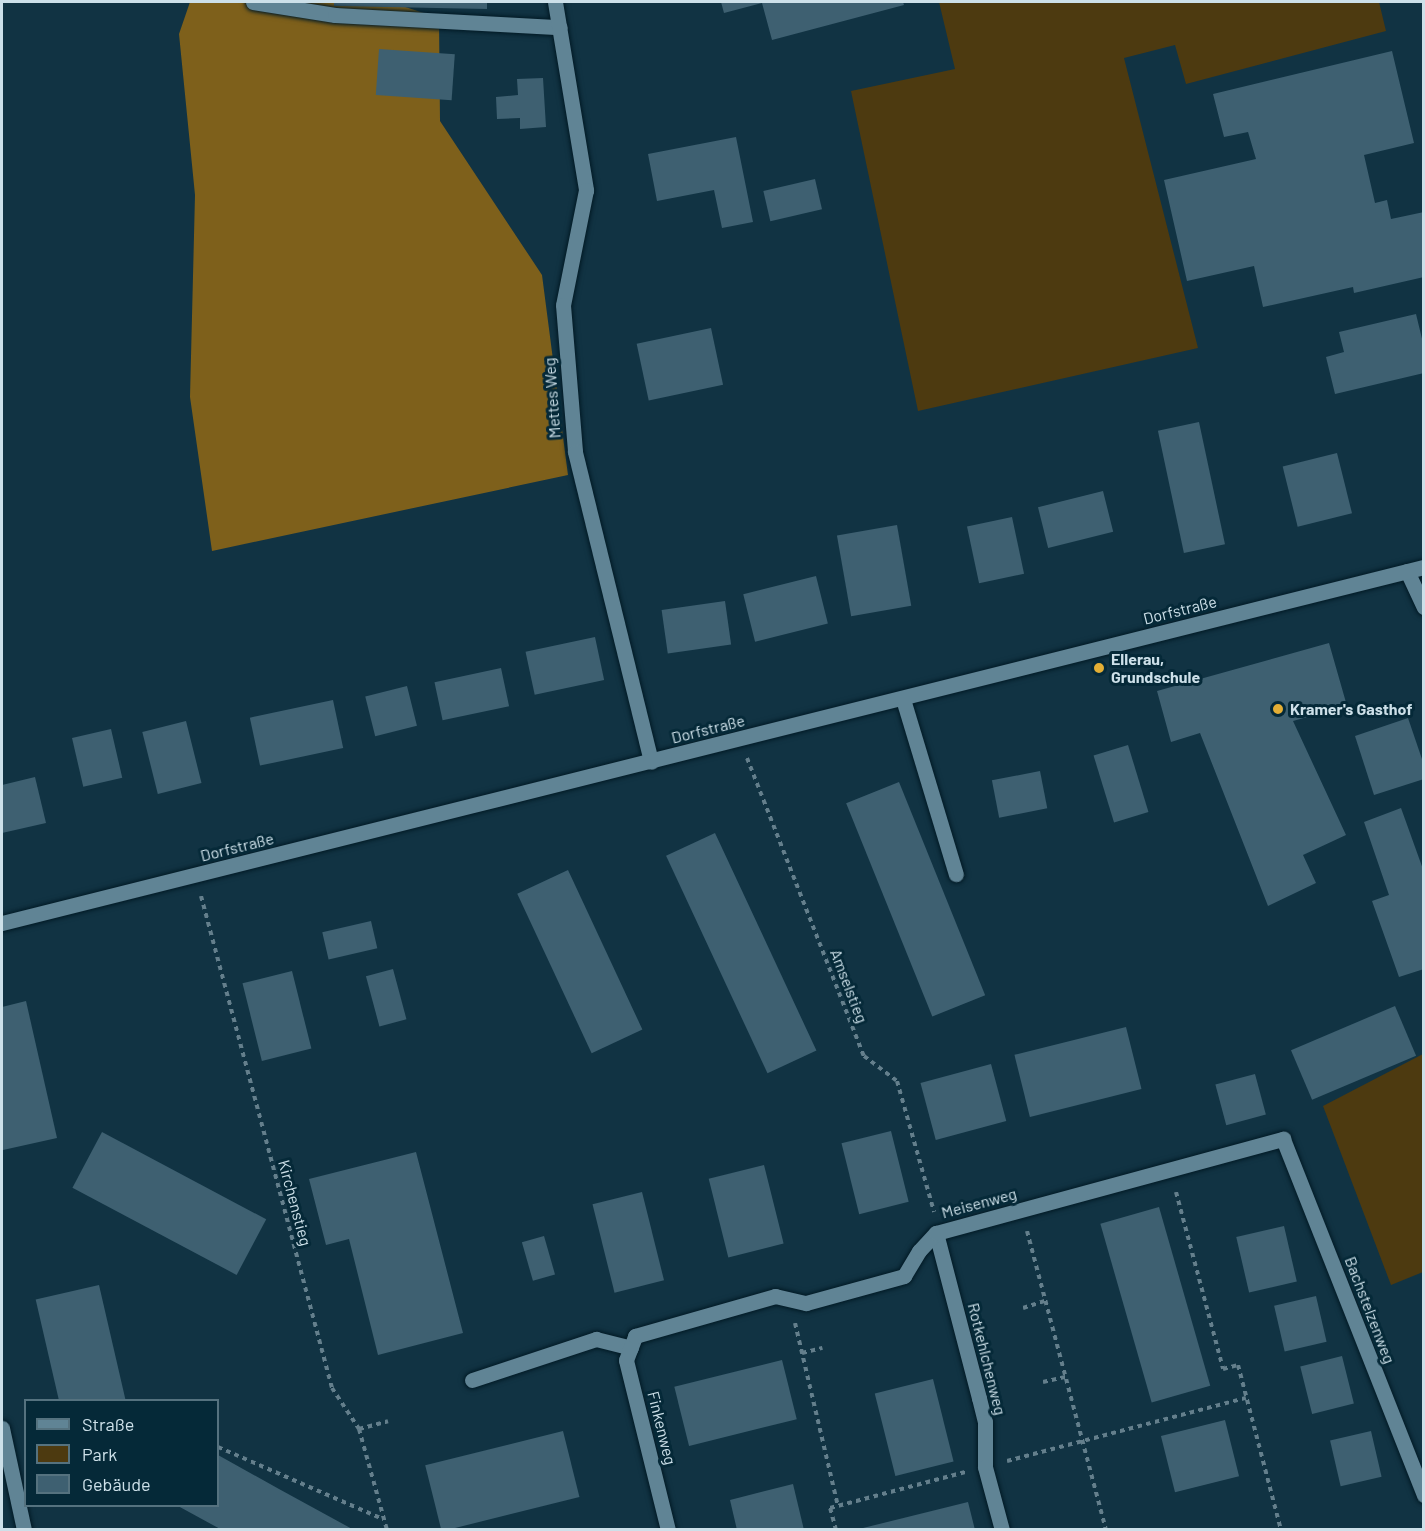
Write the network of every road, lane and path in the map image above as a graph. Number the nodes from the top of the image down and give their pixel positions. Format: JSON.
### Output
{"nodes":[{"id":1,"x":253,"y":2,"type":"edge"},
{"id":2,"x":555,"y":2,"type":"edge"},
{"id":3,"x":560,"y":27,"type":"junction"},
{"id":4,"x":1424,"y":567,"type":"edge"},
{"id":5,"x":1407,"y":571,"type":"junction"},
{"id":6,"x":1424,"y":607,"type":"edge"},
{"id":7,"x":903,"y":699,"type":"junction"},
{"id":8,"x":740,"y":740,"type":"junction"},
{"id":9,"x":651,"y":762,"type":"junction"},
{"id":10,"x":956,"y":874,"type":"dead end"},
{"id":11,"x":196,"y":876,"type":"junction"},
{"id":12,"x":2,"y":923,"type":"edge"},
{"id":13,"x":1284,"y":1139,"type":"joint"},
{"id":14,"x":1170,"y":1170,"type":"junction"},
{"id":15,"x":1021,"y":1210,"type":"junction"},
{"id":16,"x":936,"y":1233,"type":"junction"},
{"id":17,"x":789,"y":1300,"type":"junction"},
{"id":18,"x":1046,"y":1301,"type":"junction"},
{"id":19,"x":1023,"y":1308,"type":"dead end"},
{"id":20,"x":633,"y":1342,"type":"junction"},
{"id":21,"x":822,"y":1348,"type":"dead end"},
{"id":22,"x":802,"y":1353,"type":"junction"},
{"id":23,"x":1066,"y":1377,"type":"junction"},
{"id":24,"x":472,"y":1380,"type":"dead end"},
{"id":25,"x":1043,"y":1382,"type":"dead end"},
{"id":26,"x":1246,"y":1398,"type":"junction"},
{"id":27,"x":388,"y":1421,"type":"dead end"},
{"id":28,"x":2,"y":1428,"type":"edge"},
{"id":29,"x":359,"y":1429,"type":"junction"},
{"id":30,"x":1083,"y":1441,"type":"junction"},
{"id":31,"x":219,"y":1447,"type":"edge"},
{"id":32,"x":985,"y":1467,"type":"junction"},
{"id":33,"x":1424,"y":1495,"type":"edge"},
{"id":34,"x":838,"y":1506,"type":"junction"},
{"id":35,"x":384,"y":1519,"type":"junction"},
{"id":36,"x":24,"y":1530,"type":"edge"},
{"id":37,"x":387,"y":1530,"type":"edge"},
{"id":38,"x":668,"y":1530,"type":"edge"},
{"id":39,"x":836,"y":1530,"type":"edge"},
{"id":40,"x":1002,"y":1530,"type":"edge"},
{"id":41,"x":1106,"y":1530,"type":"edge"},
{"id":42,"x":1281,"y":1530,"type":"edge"}],
"edges":[{"from":1,"to":3,"type":"street"},
{"from":2,"to":3,"type":"street","name":"Mettes Weg"},
{"from":3,"to":9,"type":"street","name":"Mettes Weg"},
{"from":4,"to":5,"type":"street","name":"Dorfstraße"},
{"from":5,"to":6,"type":"street"},
{"from":5,"to":7,"type":"street","name":"Dorfstraße"},
{"from":7,"to":8,"type":"street","name":"Dorfstraße"},
{"from":7,"to":10,"type":"street"},
{"from":8,"to":9,"type":"street","name":"Dorfstraße"},
{"from":8,"to":16,"type":"path","name":"Amselstieg"},
{"from":9,"to":11,"type":"street","name":"Dorfstraße"},
{"from":11,"to":12,"type":"street","name":"Dorfstraße"},
{"from":11,"to":29,"type":"path","name":"Kirchenstieg"},
{"from":13,"to":14,"type":"street","name":"Meisenweg"},
{"from":13,"to":33,"type":"street","name":"Bachstelzenweg"},
{"from":14,"to":15,"type":"street","name":"Meisenweg"},
{"from":14,"to":26,"type":"path"},
{"from":15,"to":16,"type":"street","name":"Meisenweg"},
{"from":15,"to":18,"type":"path"},
{"from":16,"to":17,"type":"street","name":"Meisenweg"},
{"from":16,"to":32,"type":"street","name":"Rotkehlchenweg"},
{"from":17,"to":20,"type":"street","name":"Meisenweg"},
{"from":17,"to":22,"type":"path"},
{"from":18,"to":19,"type":"path"},
{"from":18,"to":23,"type":"path"},
{"from":20,"to":24,"type":"street"},
{"from":20,"to":38,"type":"street","name":"Finkenweg"},
{"from":21,"to":22,"type":"path"},
{"from":22,"to":34,"type":"path"},
{"from":23,"to":25,"type":"path"},
{"from":23,"to":30,"type":"path"},
{"from":26,"to":30,"type":"path"},
{"from":26,"to":42,"type":"path"},
{"from":27,"to":29,"type":"path"},
{"from":28,"to":36,"type":"street"},
{"from":29,"to":35,"type":"path","name":"Kirchenstieg"},
{"from":30,"to":32,"type":"path"},
{"from":30,"to":41,"type":"path"},
{"from":31,"to":35,"type":"path"},
{"from":32,"to":34,"type":"path"},
{"from":32,"to":40,"type":"street","name":"Rotkehlchenweg"},
{"from":34,"to":39,"type":"path"},
{"from":35,"to":37,"type":"path","name":"Kirchenstieg"}]}
